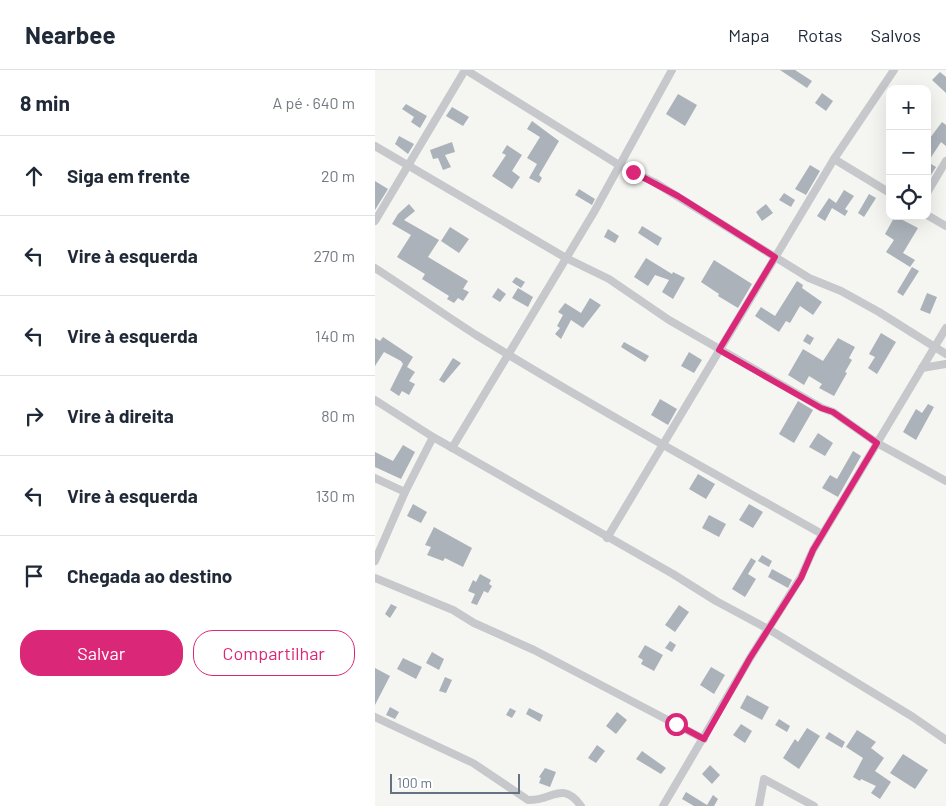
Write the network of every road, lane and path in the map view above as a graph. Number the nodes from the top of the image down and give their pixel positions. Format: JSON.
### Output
{"nodes":[{"id":1,"x":465,"y":70,"type":"edge"},
{"id":2,"x":671,"y":70,"type":"edge"},
{"id":3,"x":895,"y":70,"type":"edge"},
{"id":4,"x":375,"y":146,"type":"edge"},
{"id":5,"x":833,"y":159,"type":"junction"},
{"id":6,"x":946,"y":161,"type":"edge"},
{"id":7,"x":619,"y":165,"type":"junction"},
{"id":8,"x":407,"y":166,"type":"junction"},
{"id":9,"x":931,"y":186,"type":"edge"},
{"id":10,"x":886,"y":191,"type":"edge"},
{"id":11,"x":931,"y":217,"type":"edge"},
{"id":12,"x":375,"y":221,"type":"edge"},
{"id":13,"x":946,"y":226,"type":"edge"},
{"id":14,"x":775,"y":257,"type":"junction"},
{"id":15,"x":566,"y":258,"type":"junction"},
{"id":16,"x":375,"y":268,"type":"edge"},
{"id":17,"x":946,"y":328,"type":"edge"},
{"id":18,"x":935,"y":346,"type":"junction"},
{"id":19,"x":719,"y":350,"type":"junction"},
{"id":20,"x":508,"y":354,"type":"junction"},
{"id":21,"x":946,"y":354,"type":"edge"},
{"id":22,"x":946,"y":364,"type":"edge"},
{"id":23,"x":922,"y":368,"type":"junction"},
{"id":24,"x":375,"y":400,"type":"edge"},
{"id":25,"x":433,"y":437,"type":"junction"},
{"id":26,"x":877,"y":443,"type":"junction"},
{"id":27,"x":661,"y":444,"type":"junction"},
{"id":28,"x":451,"y":448,"type":"junction"},
{"id":29,"x":375,"y":478,"type":"edge"},
{"id":30,"x":946,"y":481,"type":"edge"},
{"id":31,"x":405,"y":492,"type":"junction"},
{"id":32,"x":822,"y":534,"type":"junction"},
{"id":33,"x":607,"y":538,"type":"junction"},
{"id":34,"x":375,"y":561,"type":"edge"},
{"id":35,"x":375,"y":578,"type":"edge"},
{"id":36,"x":770,"y":630,"type":"junction"},
{"id":37,"x":375,"y":717,"type":"edge"},
{"id":38,"x":704,"y":739,"type":"junction"},
{"id":39,"x":946,"y":740,"type":"edge"},
{"id":40,"x":581,"y":806,"type":"edge"},
{"id":41,"x":663,"y":806,"type":"edge"},
{"id":42,"x":759,"y":806,"type":"edge"},
{"id":43,"x":814,"y":806,"type":"edge"}],
"edges":[{"from":1,"to":7,"type":"street"},
{"from":1,"to":8,"type":"street"},
{"from":2,"to":7,"type":"street"},
{"from":3,"to":5,"type":"street"},
{"from":4,"to":8,"type":"street"},
{"from":5,"to":10,"type":"street"},
{"from":5,"to":14,"type":"street"},
{"from":6,"to":9,"type":"street"},
{"from":7,"to":14,"type":"street"},
{"from":7,"to":15,"type":"street"},
{"from":8,"to":12,"type":"street"},
{"from":8,"to":15,"type":"street"},
{"from":11,"to":13,"type":"street"},
{"from":14,"to":18,"type":"street"},
{"from":14,"to":19,"type":"street"},
{"from":15,"to":19,"type":"street"},
{"from":15,"to":20,"type":"street"},
{"from":16,"to":20,"type":"street"},
{"from":17,"to":18,"type":"street"},
{"from":18,"to":21,"type":"street"},
{"from":18,"to":23,"type":"street"},
{"from":19,"to":26,"type":"street"},
{"from":19,"to":27,"type":"street"},
{"from":20,"to":27,"type":"street"},
{"from":20,"to":28,"type":"street"},
{"from":22,"to":23,"type":"street"},
{"from":23,"to":26,"type":"street"},
{"from":24,"to":25,"type":"street"},
{"from":25,"to":28,"type":"street"},
{"from":25,"to":31,"type":"street"},
{"from":26,"to":30,"type":"street"},
{"from":26,"to":32,"type":"street"},
{"from":27,"to":32,"type":"street"},
{"from":27,"to":33,"type":"street"},
{"from":28,"to":33,"type":"street"},
{"from":29,"to":31,"type":"street"},
{"from":31,"to":34,"type":"street"},
{"from":32,"to":36,"type":"street"},
{"from":33,"to":36,"type":"street"},
{"from":35,"to":38,"type":"street"},
{"from":36,"to":38,"type":"street"},
{"from":36,"to":39,"type":"street"},
{"from":37,"to":40,"type":"street"},
{"from":38,"to":41,"type":"street"},
{"from":42,"to":43,"type":"street"}]}
